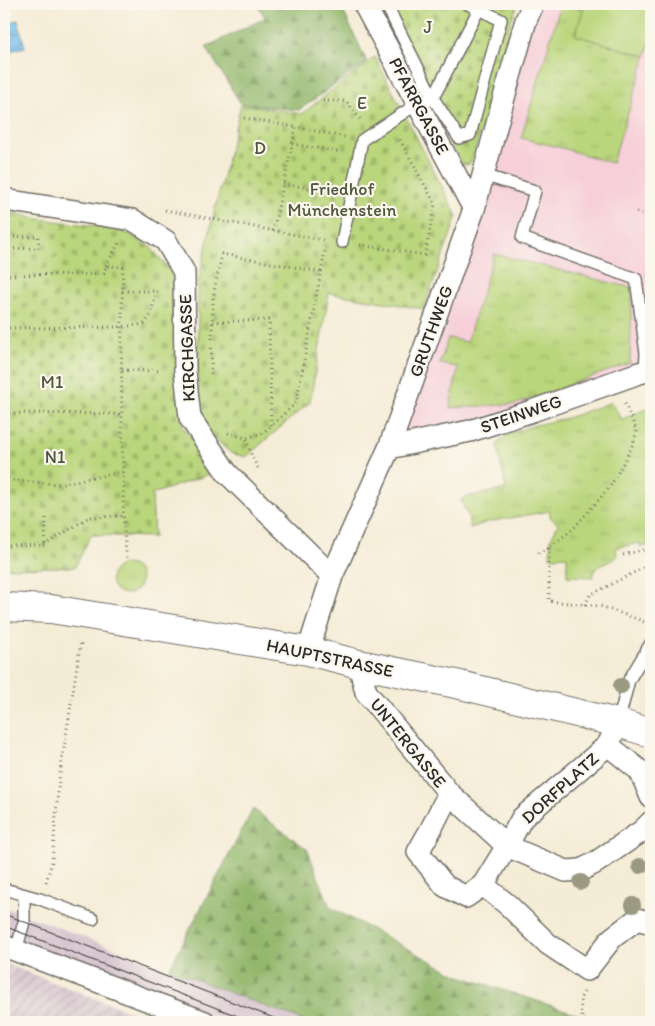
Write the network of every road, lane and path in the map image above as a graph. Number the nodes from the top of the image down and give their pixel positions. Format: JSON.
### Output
{"nodes":[{"id":1,"x":364,"y":4,"type":"edge"},
{"id":2,"x":386,"y":4,"type":"edge"},
{"id":3,"x":398,"y":4,"type":"edge"},
{"id":4,"x":533,"y":4,"type":"edge"},
{"id":5,"x":476,"y":5,"type":"edge"},
{"id":6,"x":392,"y":16,"type":"junction"},
{"id":7,"x":323,"y":101,"type":"dead end"},
{"id":8,"x":425,"y":101,"type":"junction"},
{"id":9,"x":244,"y":118,"type":"dead end"},
{"id":10,"x":388,"y":123,"type":"junction"},
{"id":11,"x":296,"y":127,"type":"junction"},
{"id":12,"x":366,"y":137,"type":"junction"},
{"id":13,"x":292,"y":144,"type":"junction"},
{"id":14,"x":358,"y":156,"type":"junction"},
{"id":15,"x":483,"y":175,"type":"junction"},
{"id":16,"x":283,"y":184,"type":"junction"},
{"id":17,"x":350,"y":196,"type":"junction"},
{"id":18,"x":4,"y":198,"type":"edge"},
{"id":19,"x":474,"y":209,"type":"junction"},
{"id":20,"x":636,"y":212,"type":"dead end"},
{"id":21,"x":651,"y":217,"type":"edge"},
{"id":22,"x":132,"y":220,"type":"junction"},
{"id":23,"x":273,"y":231,"type":"junction"},
{"id":24,"x":4,"y":237,"type":"edge"},
{"id":25,"x":327,"y":241,"type":"junction"},
{"id":26,"x":342,"y":242,"type":"junction"},
{"id":27,"x":4,"y":249,"type":"edge"},
{"id":28,"x":321,"y":272,"type":"junction"},
{"id":29,"x":4,"y":275,"type":"edge"},
{"id":30,"x":122,"y":291,"type":"junction"},
{"id":31,"x":157,"y":291,"type":"junction"},
{"id":32,"x":184,"y":292,"type":"junction"},
{"id":33,"x":213,"y":322,"type":"junction"},
{"id":34,"x":122,"y":327,"type":"junction"},
{"id":35,"x":4,"y":328,"type":"edge"},
{"id":36,"x":122,"y":370,"type":"junction"},
{"id":37,"x":648,"y":370,"type":"edge"},
{"id":38,"x":185,"y":372,"type":"junction"},
{"id":39,"x":211,"y":376,"type":"dead end"},
{"id":40,"x":614,"y":381,"type":"junction"},
{"id":41,"x":4,"y":413,"type":"edge"},
{"id":42,"x":121,"y":414,"type":"junction"},
{"id":43,"x":271,"y":425,"type":"junction"},
{"id":44,"x":228,"y":432,"type":"dead end"},
{"id":45,"x":246,"y":438,"type":"junction"},
{"id":46,"x":389,"y":448,"type":"junction"},
{"id":47,"x":252,"y":457,"type":"dead end"},
{"id":48,"x":123,"y":472,"type":"junction"},
{"id":49,"x":4,"y":476,"type":"edge"},
{"id":50,"x":4,"y":480,"type":"edge"},
{"id":51,"x":10,"y":480,"type":"junction"},
{"id":52,"x":123,"y":516,"type":"junction"},
{"id":53,"x":46,"y":518,"type":"dead end"},
{"id":54,"x":45,"y":544,"type":"junction"},
{"id":55,"x":4,"y":546,"type":"edge"},
{"id":56,"x":549,"y":548,"type":"junction"},
{"id":57,"x":651,"y":548,"type":"edge"},
{"id":58,"x":538,"y":553,"type":"dead end"},
{"id":59,"x":622,"y":555,"type":"dead end"},
{"id":60,"x":127,"y":558,"type":"dead end"},
{"id":61,"x":651,"y":564,"type":"edge"},
{"id":62,"x":332,"y":576,"type":"junction"},
{"id":63,"x":585,"y":604,"type":"junction"},
{"id":64,"x":4,"y":607,"type":"edge"},
{"id":65,"x":85,"y":614,"type":"junction"},
{"id":66,"x":651,"y":626,"type":"edge"},
{"id":67,"x":651,"y":643,"type":"edge"},
{"id":68,"x":308,"y":651,"type":"junction"},
{"id":69,"x":359,"y":664,"type":"junction"},
{"id":70,"x":651,"y":733,"type":"edge"},
{"id":71,"x":613,"y":734,"type":"junction"},
{"id":72,"x":449,"y":793,"type":"junction"},
{"id":73,"x":651,"y":797,"type":"edge"},
{"id":74,"x":648,"y":832,"type":"edge"},
{"id":75,"x":507,"y":846,"type":"junction"},
{"id":76,"x":483,"y":885,"type":"junction"},
{"id":77,"x":4,"y":889,"type":"edge"},
{"id":78,"x":24,"y":895,"type":"junction"},
{"id":79,"x":40,"y":899,"type":"junction"},
{"id":80,"x":93,"y":919,"type":"dead end"},
{"id":81,"x":644,"y":921,"type":"edge"},
{"id":82,"x":10,"y":949,"type":"edge"},
{"id":83,"x":580,"y":999,"type":"dead end"},
{"id":84,"x":205,"y":1022,"type":"edge"},
{"id":85,"x":587,"y":1022,"type":"edge"}],
"edges":[{"from":1,"to":8,"type":"street","name":"PFARRGASSE"},
{"from":2,"to":6,"type":"lane"},
{"from":3,"to":6,"type":"lane"},
{"from":4,"to":15,"type":"street","name":"GRUTHWEG"},
{"from":5,"to":8,"type":"lane"},
{"from":5,"to":8,"type":"lane"},
{"from":6,"to":8,"type":"lane"},
{"from":7,"to":12,"type":"path"},
{"from":8,"to":10,"type":"lane"},
{"from":8,"to":19,"type":"street","name":"PFARRGASSE"},
{"from":9,"to":11,"type":"path"},
{"from":10,"to":12,"type":"lane"},
{"from":10,"to":26,"type":"path"},
{"from":11,"to":12,"type":"path"},
{"from":11,"to":13,"type":"path"},
{"from":12,"to":14,"type":"lane"},
{"from":13,"to":14,"type":"path"},
{"from":13,"to":16,"type":"path"},
{"from":14,"to":17,"type":"lane"},
{"from":15,"to":19,"type":"street","name":"GRUTHWEG"},
{"from":15,"to":37,"type":"lane"},
{"from":16,"to":17,"type":"path"},
{"from":16,"to":23,"type":"path"},
{"from":17,"to":26,"type":"lane"},
{"from":18,"to":22,"type":"street","name":"KIRCHGASSE"},
{"from":19,"to":46,"type":"street","name":"GRUTHWEG"},
{"from":20,"to":21,"type":"path"},
{"from":22,"to":23,"type":"path"},
{"from":22,"to":32,"type":"street","name":"KIRCHGASSE"},
{"from":23,"to":25,"type":"path"},
{"from":24,"to":27,"type":"path"},
{"from":25,"to":26,"type":"path"},
{"from":25,"to":28,"type":"path"},
{"from":28,"to":33,"type":"path"},
{"from":28,"to":43,"type":"path"},
{"from":29,"to":30,"type":"path"},
{"from":30,"to":31,"type":"path"},
{"from":30,"to":34,"type":"path"},
{"from":31,"to":32,"type":"path"},
{"from":31,"to":34,"type":"path"},
{"from":32,"to":38,"type":"street","name":"KIRCHGASSE"},
{"from":33,"to":39,"type":"path"},
{"from":33,"to":43,"type":"path"},
{"from":34,"to":35,"type":"path"},
{"from":34,"to":36,"type":"path"},
{"from":36,"to":38,"type":"path"},
{"from":36,"to":42,"type":"path"},
{"from":37,"to":40,"type":"street","name":"STEINWEG"},
{"from":38,"to":62,"type":"street","name":"KIRCHGASSE"},
{"from":40,"to":46,"type":"street","name":"STEINWEG"},
{"from":40,"to":56,"type":"path"},
{"from":41,"to":42,"type":"path"},
{"from":42,"to":48,"type":"path"},
{"from":43,"to":45,"type":"path"},
{"from":44,"to":45,"type":"path"},
{"from":45,"to":47,"type":"path"},
{"from":46,"to":62,"type":"street","name":"GRUTHWEG"},
{"from":48,"to":51,"type":"path"},
{"from":48,"to":52,"type":"path"},
{"from":49,"to":51,"type":"path"},
{"from":50,"to":51,"type":"path"},
{"from":52,"to":54,"type":"path"},
{"from":52,"to":60,"type":"path"},
{"from":53,"to":54,"type":"path"},
{"from":54,"to":55,"type":"path"},
{"from":56,"to":58,"type":"path"},
{"from":56,"to":63,"type":"path"},
{"from":57,"to":59,"type":"path"},
{"from":61,"to":63,"type":"path"},
{"from":62,"to":68,"type":"street","name":"GRUTHWEG"},
{"from":63,"to":66,"type":"path"},
{"from":64,"to":65,"type":"main road","name":"HAUPTSTRASSE"},
{"from":65,"to":68,"type":"main road","name":"HAUPTSTRASSE"},
{"from":65,"to":79,"type":"path"},
{"from":67,"to":71,"type":"lane"},
{"from":68,"to":69,"type":"main road","name":"HAUPTSTRASSE"},
{"from":69,"to":71,"type":"main road","name":"HAUPTSTRASSE"},
{"from":69,"to":72,"type":"street","name":"UNTERGASSE"},
{"from":70,"to":71,"type":"main road","name":"HAUPTSTRASSE"},
{"from":71,"to":73,"type":"street","name":"DORFPLATZ"},
{"from":71,"to":75,"type":"street","name":"DORFPLATZ"},
{"from":72,"to":75,"type":"street","name":"UNTERGASSE"},
{"from":72,"to":76,"type":"street","name":"UNTERGASSE"},
{"from":74,"to":75,"type":"street","name":"UNTERGASSE"},
{"from":75,"to":76,"type":"street","name":"DORFPLATZ"},
{"from":76,"to":81,"type":"street"},
{"from":77,"to":78,"type":"lane"},
{"from":78,"to":79,"type":"lane"},
{"from":78,"to":82,"type":"lane"},
{"from":79,"to":80,"type":"lane"},
{"from":82,"to":84,"type":"street"},
{"from":83,"to":85,"type":"path"}]}
